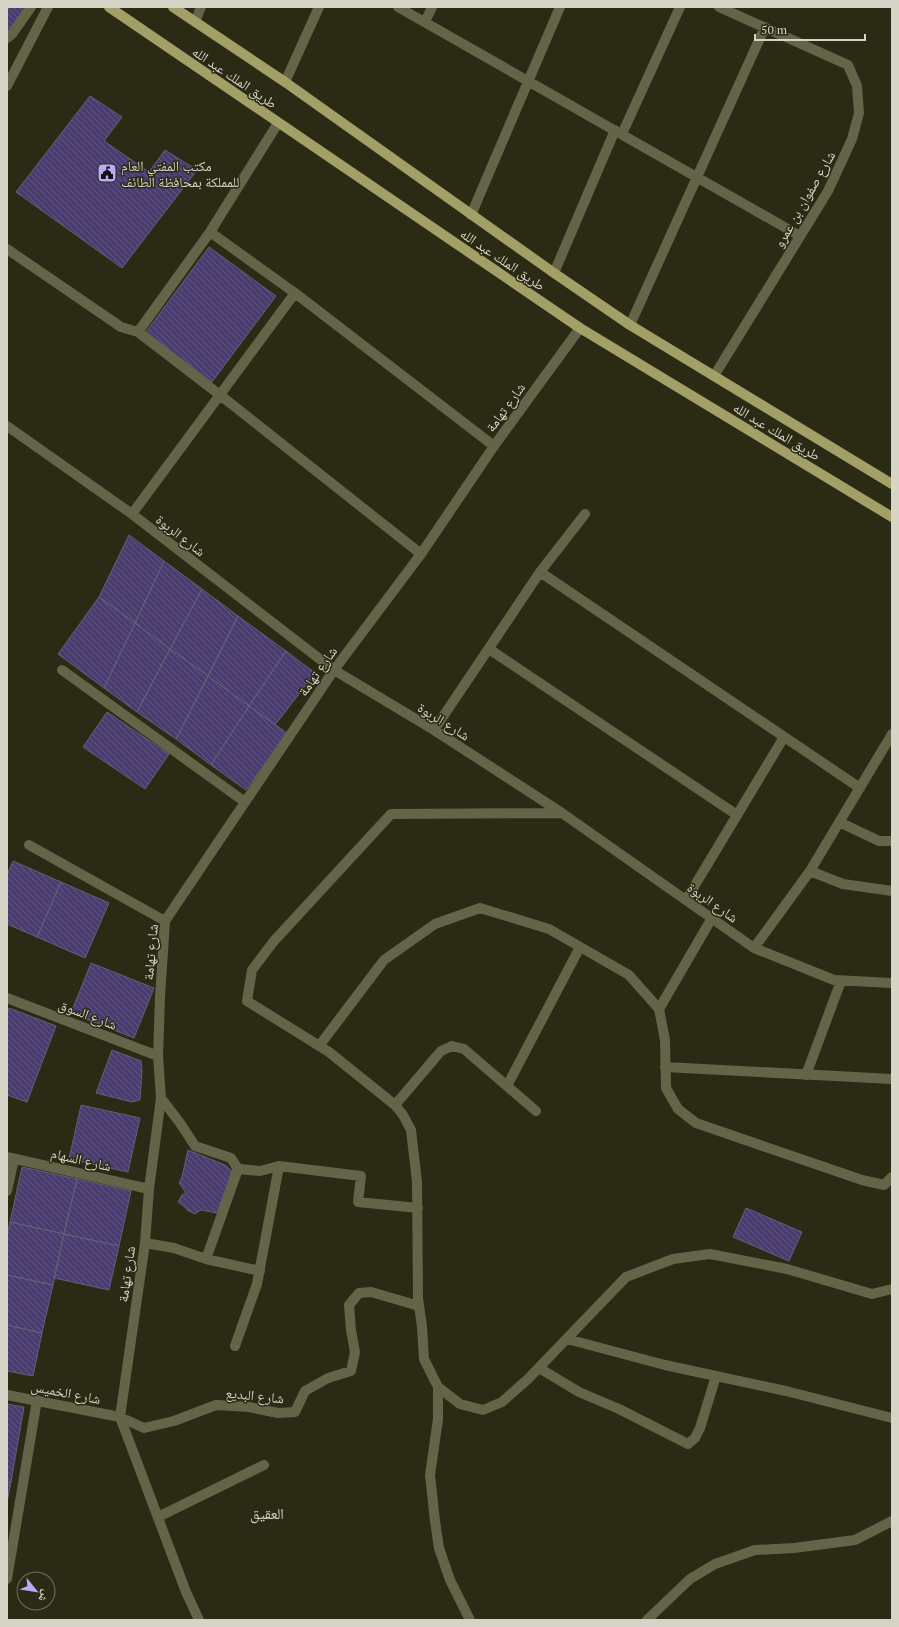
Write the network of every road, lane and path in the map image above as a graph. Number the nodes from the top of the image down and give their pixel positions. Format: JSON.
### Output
{"nodes":[{"id":1,"x":31,"y":7,"type":"edge"},
{"id":2,"x":48,"y":7,"type":"edge"},
{"id":3,"x":109,"y":7,"type":"edge"},
{"id":4,"x":172,"y":7,"type":"edge"},
{"id":5,"x":201,"y":7,"type":"edge"},
{"id":6,"x":319,"y":7,"type":"edge"},
{"id":7,"x":398,"y":7,"type":"edge"},
{"id":8,"x":432,"y":7,"type":"edge"},
{"id":9,"x":560,"y":7,"type":"edge"},
{"id":10,"x":680,"y":7,"type":"edge"},
{"id":11,"x":719,"y":7,"type":"edge"},
{"id":12,"x":195,"y":22,"type":"junction"},
{"id":13,"x":425,"y":22,"type":"junction"},
{"id":14,"x":765,"y":28,"type":"junction"},
{"id":15,"x":7,"y":38,"type":"edge"},
{"id":16,"x":528,"y":81,"type":"junction"},
{"id":17,"x":285,"y":82,"type":"junction"},
{"id":18,"x":7,"y":86,"type":"edge"},
{"id":19,"x":278,"y":123,"type":"junction"},
{"id":20,"x":618,"y":132,"type":"junction"},
{"id":21,"x":696,"y":176,"type":"junction"},
{"id":22,"x":471,"y":215,"type":"junction"},
{"id":23,"x":210,"y":232,"type":"junction"},
{"id":24,"x":800,"y":236,"type":"junction"},
{"id":25,"x":7,"y":249,"type":"edge"},
{"id":26,"x":554,"y":273,"type":"junction"},
{"id":27,"x":296,"y":294,"type":"junction"},
{"id":28,"x":630,"y":324,"type":"junction"},
{"id":29,"x":580,"y":328,"type":"junction"},
{"id":30,"x":138,"y":332,"type":"junction"},
{"id":31,"x":714,"y":376,"type":"junction"},
{"id":32,"x":220,"y":395,"type":"junction"},
{"id":33,"x":7,"y":426,"type":"edge"},
{"id":34,"x":494,"y":446,"type":"junction"},
{"id":35,"x":892,"y":484,"type":"edge"},
{"id":36,"x":132,"y":514,"type":"junction"},
{"id":37,"x":585,"y":514,"type":"dead end"},
{"id":38,"x":892,"y":517,"type":"edge"},
{"id":39,"x":420,"y":554,"type":"junction"},
{"id":40,"x":540,"y":572,"type":"junction"},
{"id":41,"x":489,"y":649,"type":"junction"},
{"id":42,"x":62,"y":670,"type":"dead end"},
{"id":43,"x":334,"y":670,"type":"junction"},
{"id":44,"x":434,"y":730,"type":"junction"},
{"id":45,"x":892,"y":736,"type":"edge"},
{"id":46,"x":784,"y":737,"type":"junction"},
{"id":47,"x":860,"y":788,"type":"junction"},
{"id":48,"x":245,"y":802,"type":"junction"},
{"id":49,"x":562,"y":813,"type":"junction"},
{"id":50,"x":737,"y":815,"type":"junction"},
{"id":51,"x":839,"y":822,"type":"junction"},
{"id":52,"x":892,"y":842,"type":"edge"},
{"id":53,"x":29,"y":845,"type":"dead end"},
{"id":54,"x":810,"y":871,"type":"junction"},
{"id":55,"x":892,"y":891,"type":"edge"},
{"id":56,"x":686,"y":900,"type":"junction"},
{"id":57,"x":712,"y":918,"type":"junction"},
{"id":58,"x":165,"y":921,"type":"junction"},
{"id":59,"x":580,"y":947,"type":"junction"},
{"id":60,"x":754,"y":948,"type":"junction"},
{"id":61,"x":841,"y":981,"type":"junction"},
{"id":62,"x":892,"y":983,"type":"edge"},
{"id":63,"x":7,"y":998,"type":"edge"},
{"id":64,"x":659,"y":1009,"type":"junction"},
{"id":65,"x":319,"y":1046,"type":"junction"},
{"id":66,"x":158,"y":1056,"type":"junction"},
{"id":67,"x":665,"y":1067,"type":"junction"},
{"id":68,"x":806,"y":1075,"type":"junction"},
{"id":69,"x":892,"y":1080,"type":"edge"},
{"id":70,"x":507,"y":1086,"type":"junction"},
{"id":71,"x":161,"y":1098,"type":"junction"},
{"id":72,"x":395,"y":1105,"type":"junction"},
{"id":73,"x":536,"y":1111,"type":"dead end"},
{"id":74,"x":11,"y":1158,"type":"edge"},
{"id":75,"x":279,"y":1166,"type":"junction"},
{"id":76,"x":238,"y":1169,"type":"junction"},
{"id":77,"x":892,"y":1178,"type":"edge"},
{"id":78,"x":149,"y":1189,"type":"junction"},
{"id":79,"x":7,"y":1191,"type":"edge"},
{"id":80,"x":418,"y":1208,"type":"junction"},
{"id":81,"x":145,"y":1243,"type":"junction"},
{"id":82,"x":206,"y":1259,"type":"junction"},
{"id":83,"x":260,"y":1271,"type":"junction"},
{"id":84,"x":892,"y":1289,"type":"edge"},
{"id":85,"x":419,"y":1306,"type":"junction"},
{"id":86,"x":568,"y":1339,"type":"junction"},
{"id":87,"x":235,"y":1346,"type":"dead end"},
{"id":88,"x":539,"y":1368,"type":"junction"},
{"id":89,"x":716,"y":1376,"type":"junction"},
{"id":90,"x":438,"y":1387,"type":"junction"},
{"id":91,"x":7,"y":1394,"type":"edge"},
{"id":92,"x":37,"y":1400,"type":"junction"},
{"id":93,"x":120,"y":1417,"type":"junction"},
{"id":94,"x":892,"y":1418,"type":"edge"},
{"id":95,"x":264,"y":1465,"type":"dead end"},
{"id":96,"x":158,"y":1517,"type":"junction"},
{"id":97,"x":892,"y":1521,"type":"edge"},
{"id":98,"x":9,"y":1556,"type":"edge"},
{"id":99,"x":7,"y":1579,"type":"edge"},
{"id":100,"x":199,"y":1620,"type":"edge"},
{"id":101,"x":470,"y":1620,"type":"edge"},
{"id":102,"x":647,"y":1620,"type":"edge"}],
"edges":[{"from":1,"to":15,"type":"street"},
{"from":2,"to":18,"type":"street"},
{"from":3,"to":19,"type":"main road","name":"طريق الملك عبد الله"},
{"from":4,"to":12,"type":"main road","name":"طريق الملك عبد الله"},
{"from":5,"to":12,"type":"street"},
{"from":6,"to":17,"type":"street"},
{"from":7,"to":13,"type":"street"},
{"from":8,"to":13,"type":"street"},
{"from":9,"to":16,"type":"street"},
{"from":10,"to":20,"type":"street"},
{"from":11,"to":14,"type":"street","name":"شارع صفوان بن عمرو"},
{"from":12,"to":17,"type":"main road","name":"طريق الملك عبد الله"},
{"from":13,"to":16,"type":"street"},
{"from":14,"to":21,"type":"street"},
{"from":14,"to":24,"type":"street","name":"شارع صفوان بن عمرو"},
{"from":16,"to":20,"type":"street"},
{"from":16,"to":22,"type":"street"},
{"from":17,"to":22,"type":"main road","name":"طريق الملك عبد الله"},
{"from":19,"to":23,"type":"street"},
{"from":19,"to":29,"type":"main road","name":"طريق الملك عبد الله"},
{"from":20,"to":21,"type":"street"},
{"from":20,"to":26,"type":"street"},
{"from":21,"to":24,"type":"street"},
{"from":21,"to":28,"type":"street"},
{"from":22,"to":26,"type":"main road","name":"طريق الملك عبد الله"},
{"from":23,"to":27,"type":"street"},
{"from":23,"to":30,"type":"street"},
{"from":24,"to":31,"type":"street","name":"شارع صفوان بن عمرو"},
{"from":25,"to":30,"type":"street"},
{"from":26,"to":28,"type":"main road","name":"طريق الملك عبد الله"},
{"from":27,"to":32,"type":"street"},
{"from":27,"to":34,"type":"street"},
{"from":28,"to":31,"type":"main road","name":"طريق الملك عبد الله"},
{"from":29,"to":34,"type":"street","name":"شارع تهامة"},
{"from":29,"to":38,"type":"main road","name":"طريق الملك عبد الله"},
{"from":30,"to":32,"type":"street"},
{"from":31,"to":35,"type":"main road","name":"طريق الملك عبد الله"},
{"from":32,"to":36,"type":"street"},
{"from":32,"to":39,"type":"street"},
{"from":33,"to":36,"type":"street","name":"شارع الربوة"},
{"from":34,"to":39,"type":"street","name":"شارع تهامة"},
{"from":36,"to":43,"type":"street","name":"شارع الربوة"},
{"from":37,"to":40,"type":"street"},
{"from":39,"to":43,"type":"street","name":"شارع تهامة"},
{"from":40,"to":41,"type":"street"},
{"from":40,"to":46,"type":"street"},
{"from":41,"to":44,"type":"street"},
{"from":41,"to":50,"type":"street"},
{"from":42,"to":48,"type":"street"},
{"from":43,"to":44,"type":"street","name":"شارع الربوة"},
{"from":43,"to":48,"type":"street","name":"شارع تهامة"},
{"from":44,"to":49,"type":"street","name":"شارع الربوة"},
{"from":45,"to":47,"type":"street"},
{"from":46,"to":47,"type":"street"},
{"from":46,"to":50,"type":"street"},
{"from":47,"to":51,"type":"street"},
{"from":48,"to":58,"type":"street","name":"شارع تهامة"},
{"from":49,"to":56,"type":"street","name":"شارع الربوة"},
{"from":49,"to":65,"type":"street"},
{"from":50,"to":56,"type":"street"},
{"from":51,"to":52,"type":"street"},
{"from":51,"to":54,"type":"street"},
{"from":53,"to":58,"type":"street"},
{"from":54,"to":55,"type":"street"},
{"from":54,"to":60,"type":"street"},
{"from":56,"to":57,"type":"street","name":"شارع الربوة"},
{"from":57,"to":60,"type":"street","name":"شارع الربوة"},
{"from":57,"to":64,"type":"street"},
{"from":58,"to":66,"type":"street","name":"شارع تهامة"},
{"from":59,"to":64,"type":"street"},
{"from":59,"to":65,"type":"street"},
{"from":59,"to":70,"type":"street"},
{"from":60,"to":61,"type":"street","name":"شارع الربوة"},
{"from":61,"to":62,"type":"street","name":"شارع الربوة"},
{"from":61,"to":68,"type":"street"},
{"from":63,"to":66,"type":"street","name":"شارع السوق"},
{"from":64,"to":67,"type":"street"},
{"from":65,"to":72,"type":"street"},
{"from":66,"to":71,"type":"street","name":"شارع تهامة"},
{"from":67,"to":68,"type":"street"},
{"from":67,"to":77,"type":"street"},
{"from":68,"to":69,"type":"street"},
{"from":70,"to":72,"type":"street"},
{"from":70,"to":73,"type":"street"},
{"from":71,"to":76,"type":"street"},
{"from":71,"to":78,"type":"street","name":"شارع تهامة"},
{"from":72,"to":80,"type":"street"},
{"from":74,"to":78,"type":"street","name":"شارع السهام"},
{"from":74,"to":79,"type":"street"},
{"from":75,"to":76,"type":"street"},
{"from":75,"to":80,"type":"street"},
{"from":75,"to":83,"type":"street"},
{"from":76,"to":82,"type":"street"},
{"from":78,"to":81,"type":"street","name":"شارع تهامة"},
{"from":80,"to":85,"type":"street"},
{"from":81,"to":82,"type":"street"},
{"from":81,"to":93,"type":"street","name":"شارع تهامة"},
{"from":82,"to":83,"type":"street"},
{"from":83,"to":87,"type":"street"},
{"from":84,"to":86,"type":"street"},
{"from":85,"to":90,"type":"street"},
{"from":85,"to":93,"type":"street","name":"شارع البديع"},
{"from":86,"to":88,"type":"street"},
{"from":86,"to":89,"type":"street"},
{"from":88,"to":89,"type":"street"},
{"from":88,"to":90,"type":"street"},
{"from":89,"to":94,"type":"street"},
{"from":90,"to":101,"type":"street"},
{"from":91,"to":92,"type":"street","name":"شارع الخميس"},
{"from":92,"to":93,"type":"street","name":"شارع الخميس"},
{"from":92,"to":98,"type":"street"},
{"from":93,"to":96,"type":"street","name":"شارع تهامة"},
{"from":95,"to":96,"type":"street"},
{"from":96,"to":100,"type":"street","name":"شارع تهامة"},
{"from":97,"to":102,"type":"street"},
{"from":98,"to":99,"type":"street"}]}
